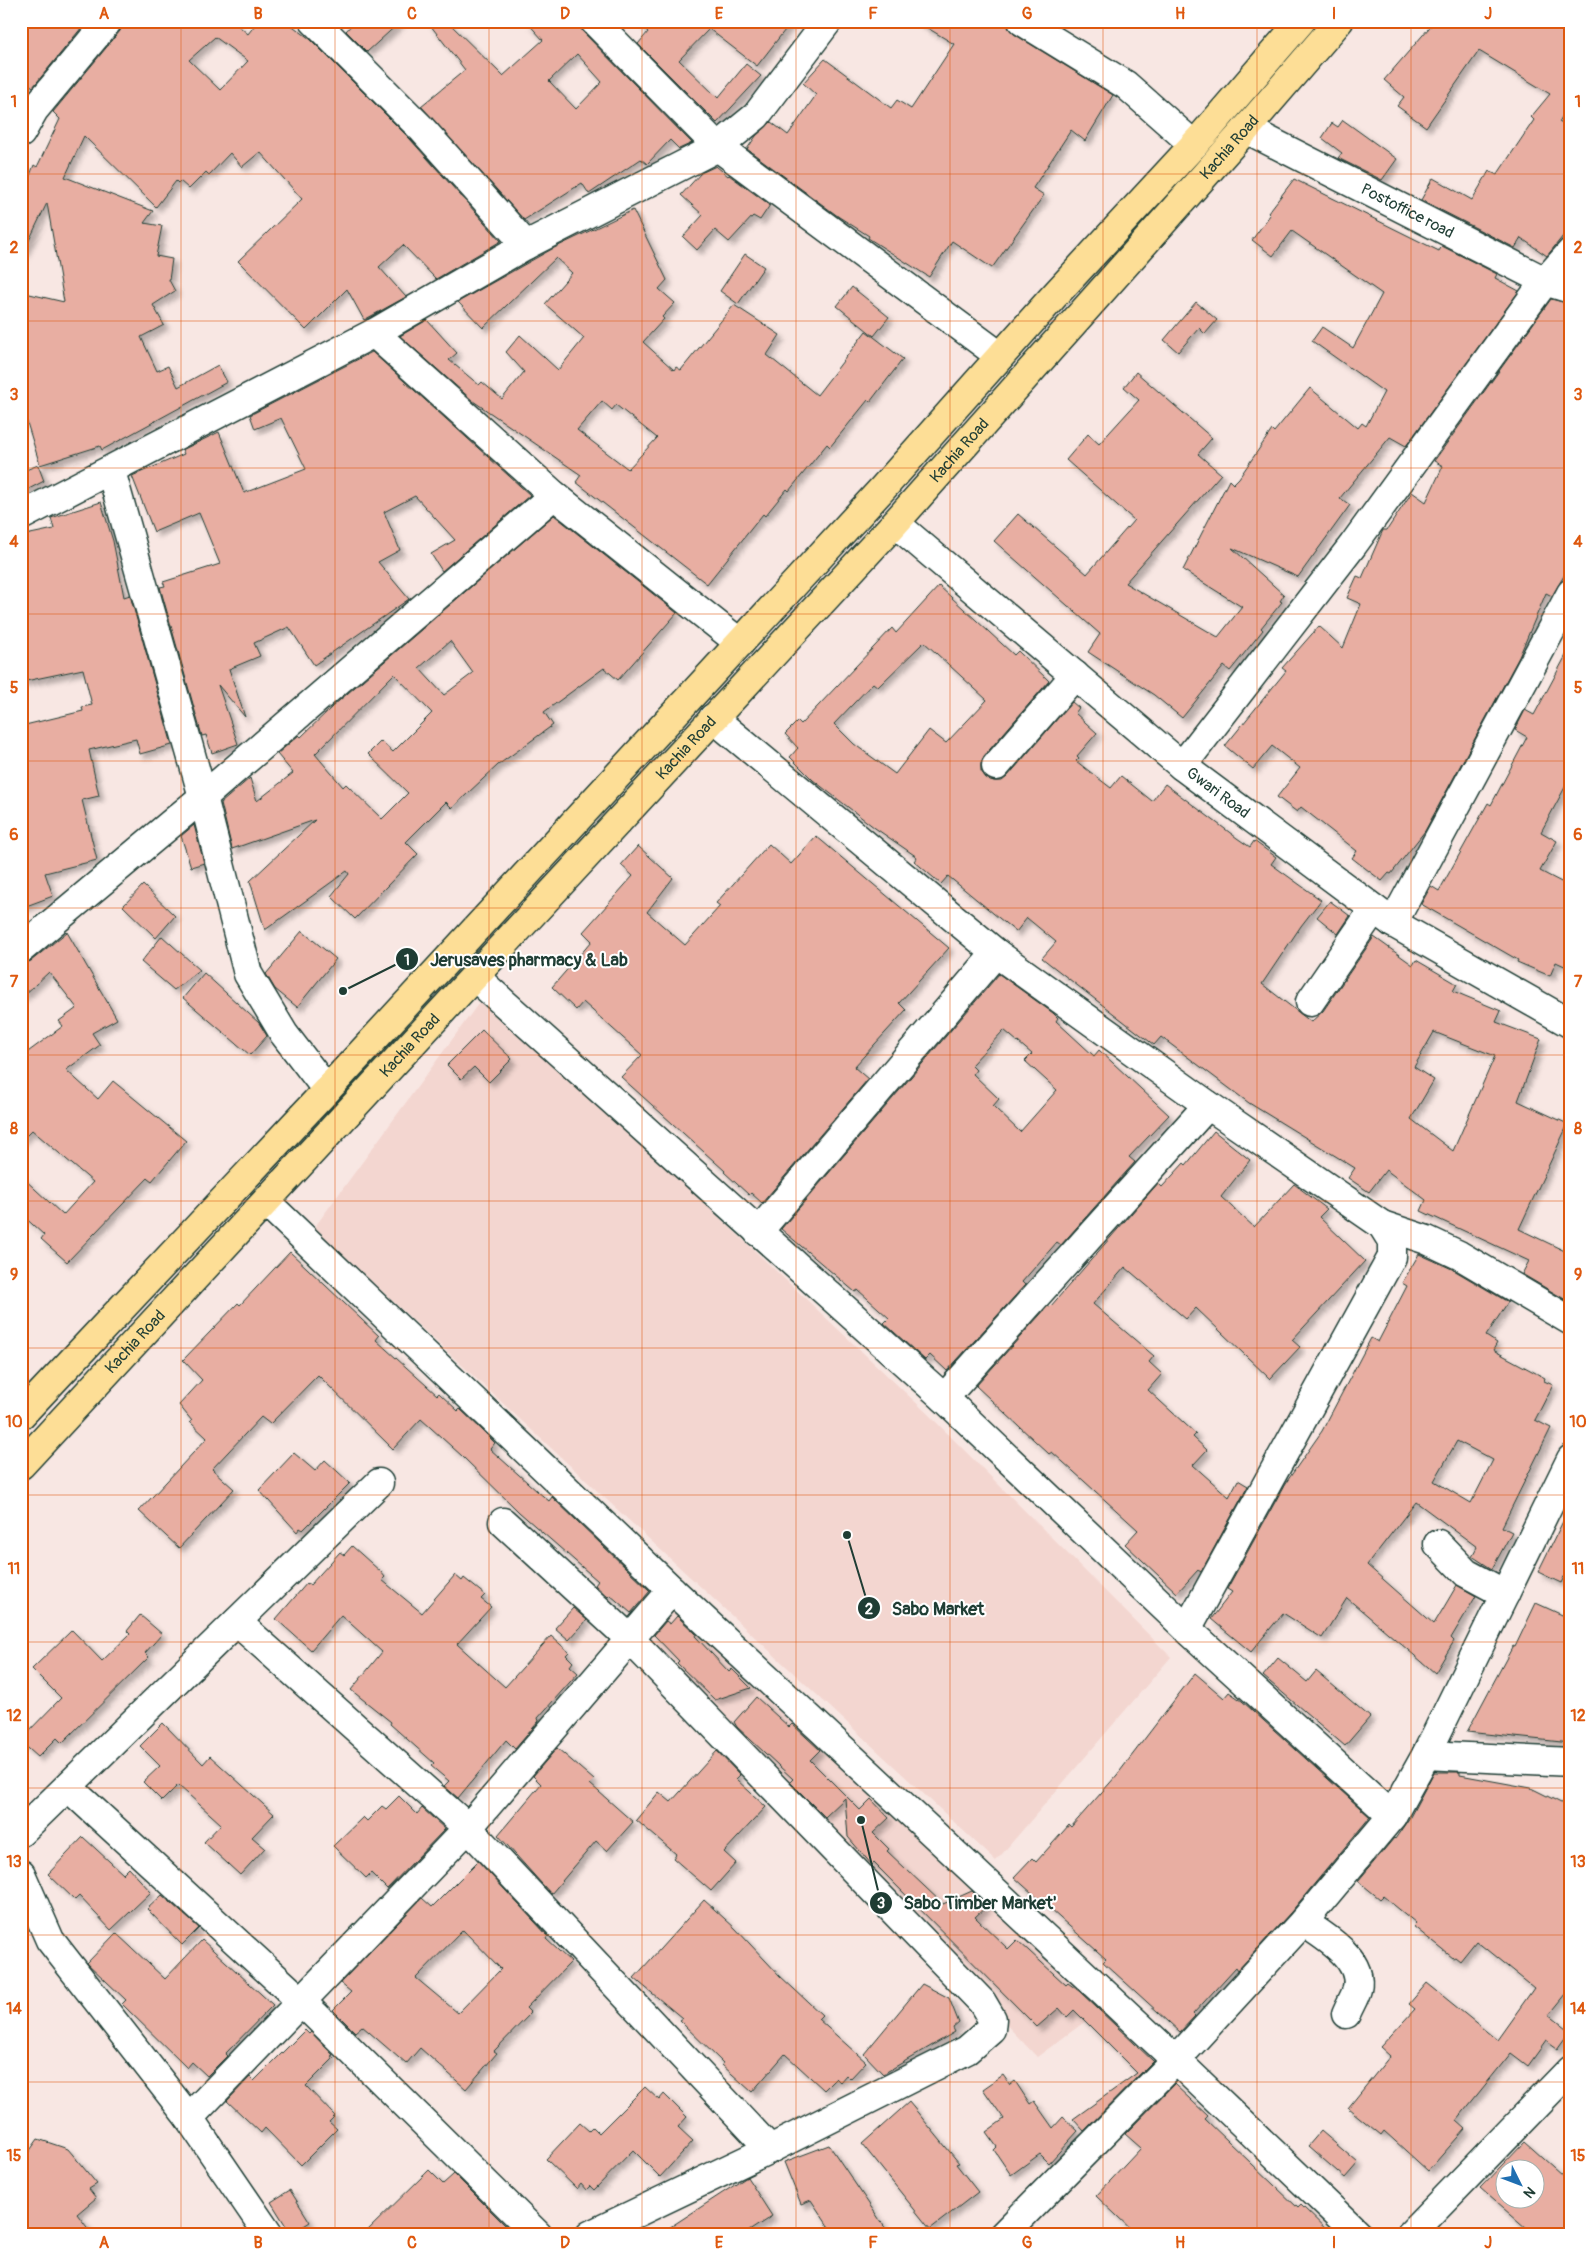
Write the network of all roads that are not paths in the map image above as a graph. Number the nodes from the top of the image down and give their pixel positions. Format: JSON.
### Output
{"nodes":[{"id":1,"x":108,"y":21,"type":"edge"},
{"id":2,"x":314,"y":21,"type":"edge"},
{"id":3,"x":594,"y":21,"type":"edge"},
{"id":4,"x":828,"y":21,"type":"edge"},
{"id":5,"x":1022,"y":21,"type":"edge"},
{"id":6,"x":1301,"y":21,"type":"edge"},
{"id":7,"x":1339,"y":21,"type":"edge"},
{"id":8,"x":28,"y":104,"type":"edge"},
{"id":9,"x":1246,"y":129,"type":"junction"},
{"id":10,"x":21,"y":133,"type":"edge"},
{"id":11,"x":1194,"y":145,"type":"junction"},
{"id":12,"x":718,"y":147,"type":"junction"},
{"id":13,"x":526,"y":245,"type":"junction"},
{"id":14,"x":1571,"y":252,"type":"edge"},
{"id":15,"x":1544,"y":280,"type":"junction"},
{"id":16,"x":1571,"y":289,"type":"edge"},
{"id":17,"x":374,"y":333,"type":"junction"},
{"id":18,"x":1000,"y":356,"type":"junction"},
{"id":19,"x":111,"y":471,"type":"junction"},
{"id":20,"x":554,"y":495,"type":"junction"},
{"id":21,"x":21,"y":516,"type":"edge"},
{"id":22,"x":895,"y":522,"type":"junction"},
{"id":23,"x":1571,"y":593,"type":"edge"},
{"id":24,"x":740,"y":643,"type":"junction"},
{"id":25,"x":1075,"y":675,"type":"junction"},
{"id":26,"x":714,"y":718,"type":"junction"},
{"id":27,"x":996,"y":766,"type":"dead end"},
{"id":28,"x":1182,"y":766,"type":"junction"},
{"id":29,"x":202,"y":796,"type":"junction"},
{"id":30,"x":1384,"y":916,"type":"junction"},
{"id":31,"x":21,"y":949,"type":"edge"},
{"id":32,"x":996,"y":952,"type":"junction"},
{"id":33,"x":474,"y":977,"type":"junction"},
{"id":34,"x":1310,"y":1002,"type":"dead end"},
{"id":35,"x":1571,"y":1024,"type":"edge"},
{"id":36,"x":327,"y":1090,"type":"junction"},
{"id":37,"x":1208,"y":1105,"type":"junction"},
{"id":38,"x":266,"y":1202,"type":"junction"},
{"id":39,"x":1382,"y":1225,"type":"junction"},
{"id":40,"x":758,"y":1232,"type":"junction"},
{"id":41,"x":1571,"y":1322,"type":"edge"},
{"id":42,"x":944,"y":1398,"type":"junction"},
{"id":43,"x":21,"y":1415,"type":"edge"},
{"id":44,"x":1571,"y":1459,"type":"edge"},
{"id":45,"x":21,"y":1466,"type":"edge"},
{"id":46,"x":379,"y":1483,"type":"dead end"},
{"id":47,"x":502,"y":1522,"type":"dead end"},
{"id":48,"x":1438,"y":1544,"type":"dead end"},
{"id":49,"x":672,"y":1590,"type":"junction"},
{"id":50,"x":1505,"y":1594,"type":"junction"},
{"id":51,"x":237,"y":1622,"type":"junction"},
{"id":52,"x":1187,"y":1629,"type":"junction"},
{"id":53,"x":630,"y":1638,"type":"junction"},
{"id":54,"x":1426,"y":1755,"type":"junction"},
{"id":55,"x":1571,"y":1762,"type":"edge"},
{"id":56,"x":68,"y":1786,"type":"junction"},
{"id":57,"x":1392,"y":1816,"type":"junction"},
{"id":58,"x":468,"y":1828,"type":"junction"},
{"id":59,"x":21,"y":1832,"type":"edge"},
{"id":60,"x":21,"y":1874,"type":"edge"},
{"id":61,"x":1303,"y":1922,"type":"junction"},
{"id":62,"x":301,"y":2001,"type":"junction"},
{"id":63,"x":1346,"y":2014,"type":"dead end"},
{"id":64,"x":1176,"y":2060,"type":"junction"},
{"id":65,"x":1571,"y":2069,"type":"edge"},
{"id":66,"x":189,"y":2118,"type":"junction"},
{"id":67,"x":770,"y":2149,"type":"junction"},
{"id":68,"x":269,"y":2235,"type":"edge"},
{"id":69,"x":538,"y":2235,"type":"edge"},
{"id":70,"x":590,"y":2235,"type":"edge"},
{"id":71,"x":1003,"y":2235,"type":"edge"},
{"id":72,"x":1359,"y":2235,"type":"edge"},
{"id":73,"x":1410,"y":2235,"type":"edge"}],
"edges":[{"from":1,"to":8,"type":"street"},
{"from":2,"to":13,"type":"street"},
{"from":3,"to":12,"type":"street"},
{"from":4,"to":12,"type":"street"},
{"from":5,"to":11,"type":"street"},
{"from":6,"to":11,"type":"highway","name":"Kachia Road"},
{"from":7,"to":9,"type":"highway","name":"Kachia Road"},
{"from":8,"to":10,"type":"street"},
{"from":9,"to":15,"type":"street","name":"Postoffice road"},
{"from":9,"to":22,"type":"highway","name":"Kachia Road"},
{"from":11,"to":18,"type":"highway","name":"Kachia Road"},
{"from":12,"to":13,"type":"street"},
{"from":12,"to":18,"type":"street"},
{"from":13,"to":17,"type":"street"},
{"from":14,"to":15,"type":"street"},
{"from":15,"to":16,"type":"street","name":"Postoffice road"},
{"from":15,"to":28,"type":"street"},
{"from":17,"to":19,"type":"street"},
{"from":17,"to":20,"type":"street"},
{"from":18,"to":24,"type":"highway","name":"Kachia Road"},
{"from":19,"to":21,"type":"street"},
{"from":19,"to":29,"type":"street"},
{"from":20,"to":24,"type":"street"},
{"from":20,"to":29,"type":"street"},
{"from":22,"to":25,"type":"street","name":"Gwari Road"},
{"from":22,"to":26,"type":"highway","name":"Kachia Road"},
{"from":23,"to":30,"type":"street"},
{"from":24,"to":36,"type":"highway","name":"Kachia Road"},
{"from":25,"to":27,"type":"street"},
{"from":25,"to":28,"type":"street","name":"Gwari Road"},
{"from":26,"to":32,"type":"street"},
{"from":26,"to":33,"type":"highway","name":"Kachia Road"},
{"from":28,"to":30,"type":"street","name":"Gwari Road"},
{"from":29,"to":31,"type":"street"},
{"from":29,"to":36,"type":"street"},
{"from":30,"to":34,"type":"street"},
{"from":30,"to":35,"type":"street","name":"Gwari Road"},
{"from":32,"to":37,"type":"street"},
{"from":32,"to":40,"type":"street"},
{"from":33,"to":38,"type":"highway","name":"Kachia Road"},
{"from":33,"to":40,"type":"street"},
{"from":36,"to":43,"type":"highway","name":"Kachia Road"},
{"from":37,"to":39,"type":"street"},
{"from":37,"to":42,"type":"street"},
{"from":38,"to":45,"type":"highway","name":"Kachia Road"},
{"from":38,"to":49,"type":"street"},
{"from":39,"to":41,"type":"street"},
{"from":39,"to":52,"type":"street"},
{"from":40,"to":42,"type":"street"},
{"from":42,"to":52,"type":"street"},
{"from":44,"to":50,"type":"street"},
{"from":46,"to":51,"type":"street"},
{"from":47,"to":53,"type":"street"},
{"from":48,"to":50,"type":"street"},
{"from":49,"to":53,"type":"street"},
{"from":49,"to":64,"type":"street"},
{"from":50,"to":54,"type":"street"},
{"from":51,"to":56,"type":"street"},
{"from":51,"to":58,"type":"street"},
{"from":52,"to":57,"type":"street"},
{"from":53,"to":58,"type":"street"},
{"from":53,"to":67,"type":"street"},
{"from":54,"to":55,"type":"street"},
{"from":54,"to":57,"type":"street"},
{"from":56,"to":59,"type":"street"},
{"from":56,"to":62,"type":"street"},
{"from":57,"to":61,"type":"street"},
{"from":58,"to":62,"type":"street"},
{"from":58,"to":67,"type":"street"},
{"from":60,"to":66,"type":"street"},
{"from":61,"to":63,"type":"street"},
{"from":61,"to":64,"type":"street"},
{"from":62,"to":66,"type":"street"},
{"from":62,"to":69,"type":"street"},
{"from":64,"to":71,"type":"street"},
{"from":64,"to":72,"type":"street"},
{"from":65,"to":73,"type":"street"},
{"from":66,"to":68,"type":"street"},
{"from":67,"to":70,"type":"street"}]}
